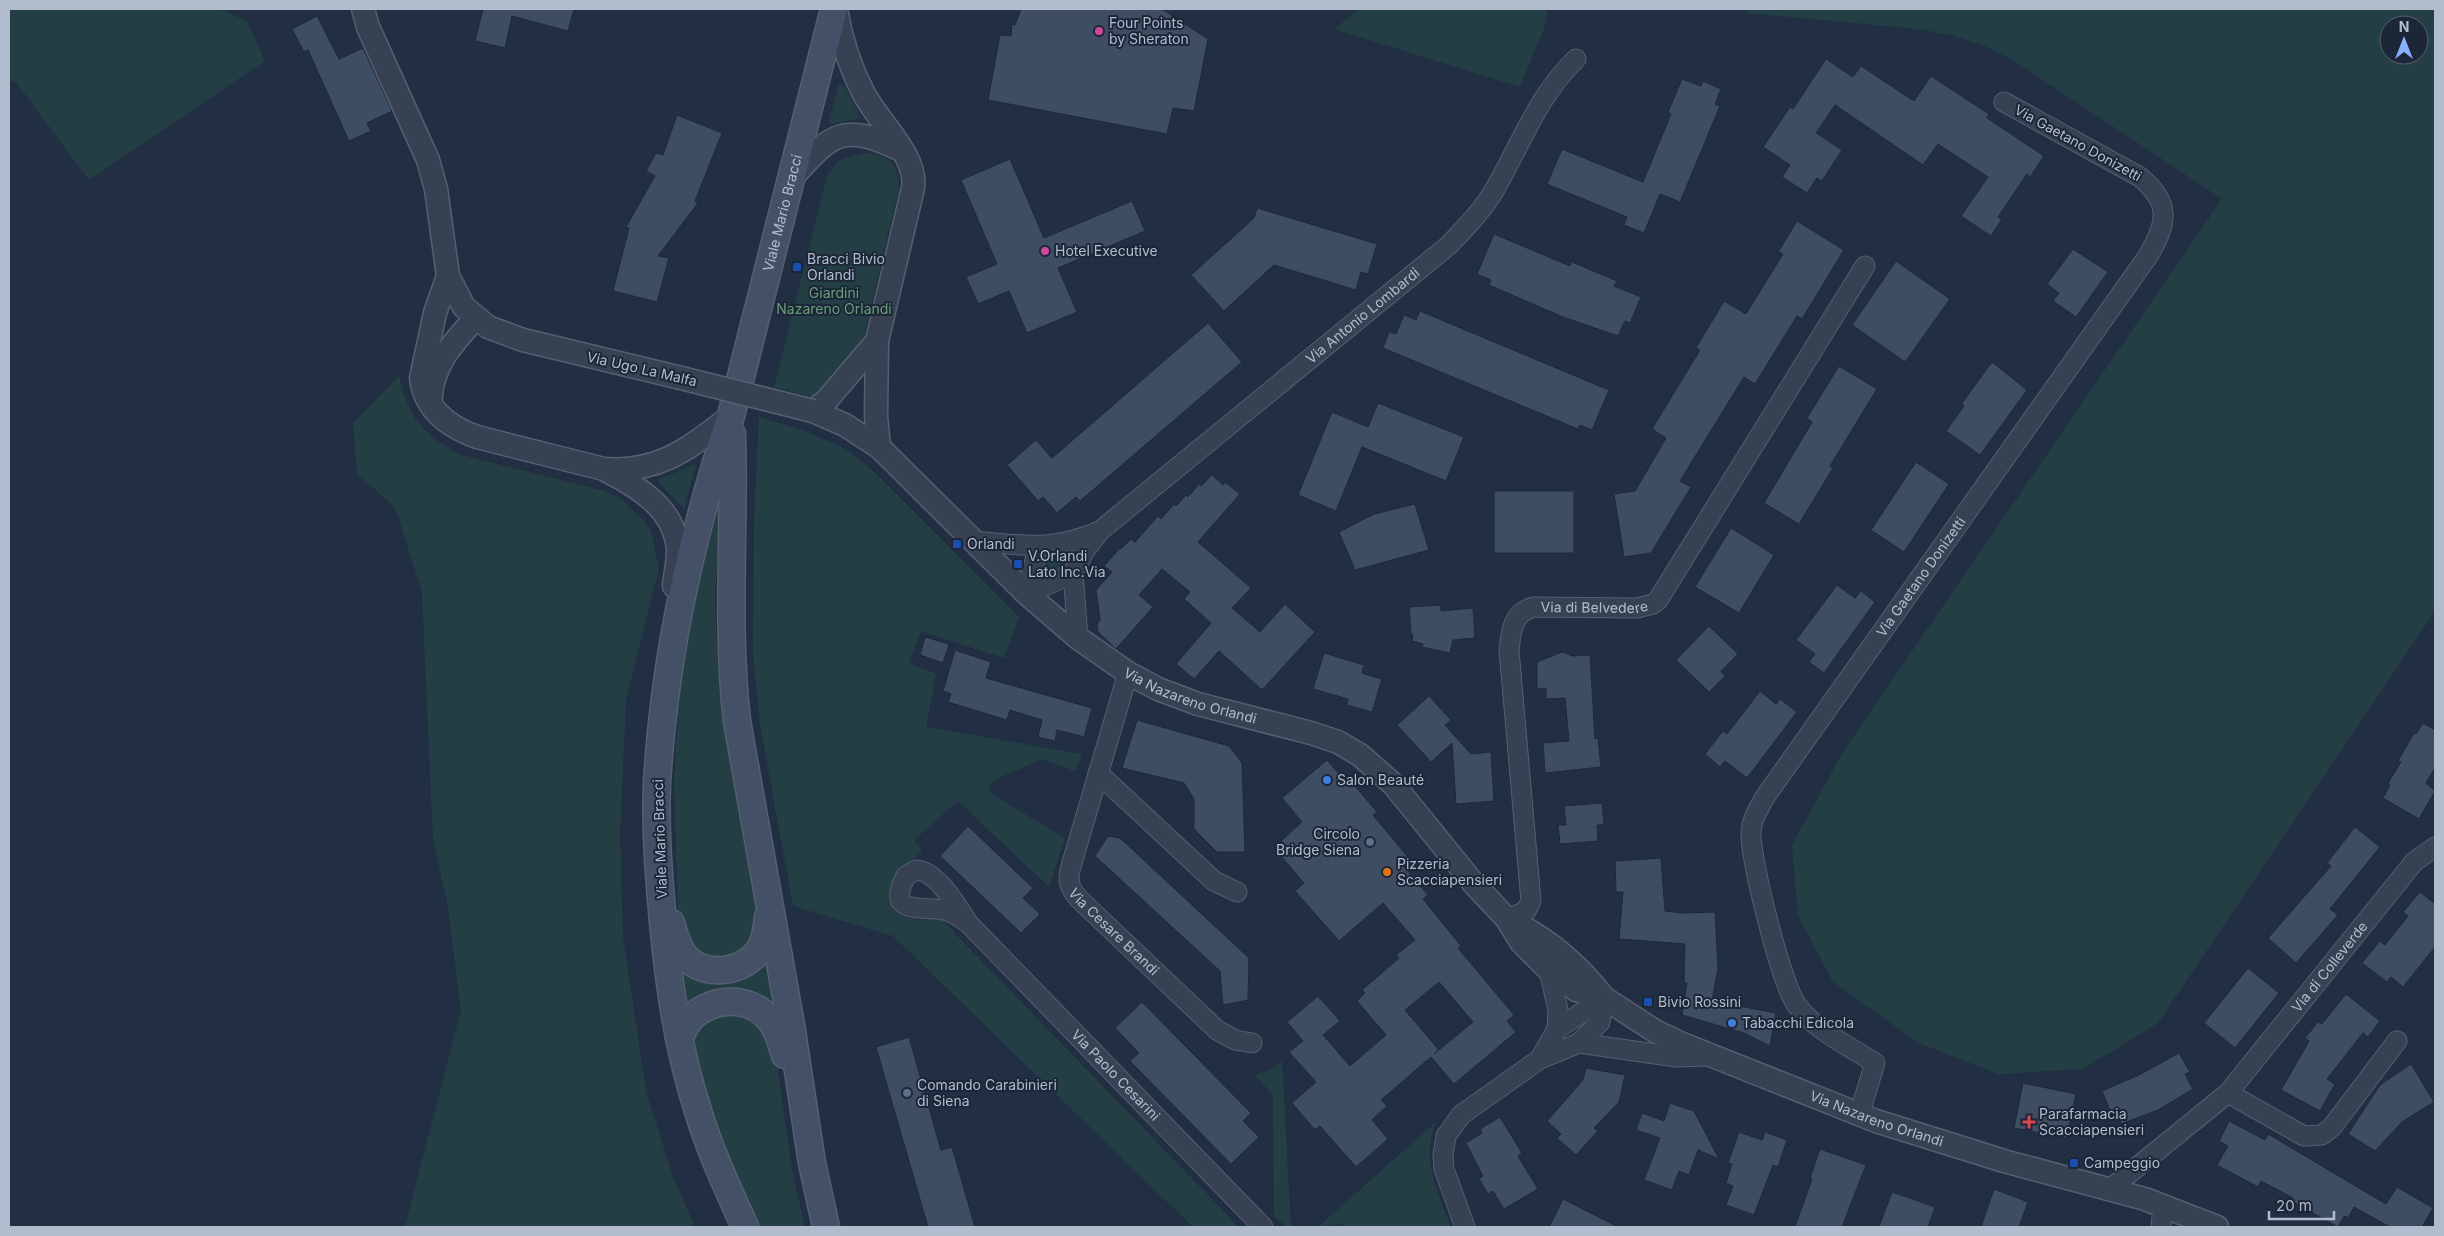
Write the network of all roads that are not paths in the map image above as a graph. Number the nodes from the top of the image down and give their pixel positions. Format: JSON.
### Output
{"nodes":[{"id":1,"x":348,"y":9,"type":"edge"},
{"id":2,"x":835,"y":9,"type":"edge"},
{"id":3,"x":366,"y":18,"type":"edge"},
{"id":4,"x":1576,"y":59,"type":"dead end"},
{"id":5,"x":2004,"y":102,"type":"dead end"},
{"id":6,"x":902,"y":150,"type":"junction"},
{"id":7,"x":789,"y":181,"type":"junction"},
{"id":8,"x":1864,"y":266,"type":"dead end"},
{"id":9,"x":448,"y":276,"type":"junction"},
{"id":10,"x":476,"y":318,"type":"junction"},
{"id":11,"x":877,"y":341,"type":"junction"},
{"id":12,"x":431,"y":406,"type":"junction"},
{"id":13,"x":813,"y":411,"type":"junction"},
{"id":14,"x":731,"y":416,"type":"junction"},
{"id":15,"x":879,"y":447,"type":"junction"},
{"id":16,"x":604,"y":469,"type":"junction"},
{"id":17,"x":1101,"y":530,"type":"junction"},
{"id":18,"x":972,"y":541,"type":"junction"},
{"id":19,"x":1038,"y":547,"type":"junction"},
{"id":20,"x":1073,"y":573,"type":"junction"},
{"id":21,"x":1027,"y":594,"type":"junction"},
{"id":22,"x":1078,"y":638,"type":"junction"},
{"id":23,"x":673,"y":645,"type":"junction"},
{"id":24,"x":1128,"y":673,"type":"junction"},
{"id":25,"x":1098,"y":773,"type":"junction"},
{"id":26,"x":657,"y":823,"type":"junction"},
{"id":27,"x":2435,"y":847,"type":"edge"},
{"id":28,"x":1237,"y":892,"type":"dead end"},
{"id":29,"x":769,"y":909,"type":"junction"},
{"id":30,"x":1507,"y":919,"type":"junction"},
{"id":31,"x":968,"y":923,"type":"dead end"},
{"id":32,"x":1549,"y":970,"type":"junction"},
{"id":33,"x":1604,"y":998,"type":"junction"},
{"id":34,"x":1557,"y":1029,"type":"junction"},
{"id":35,"x":679,"y":1038,"type":"junction"},
{"id":36,"x":2397,"y":1041,"type":"dead end"},
{"id":37,"x":1252,"y":1044,"type":"dead end"},
{"id":38,"x":1579,"y":1044,"type":"junction"},
{"id":39,"x":1710,"y":1056,"type":"junction"},
{"id":40,"x":1540,"y":1059,"type":"junction"},
{"id":41,"x":2228,"y":1093,"type":"junction"},
{"id":42,"x":802,"y":1098,"type":"junction"},
{"id":43,"x":1859,"y":1115,"type":"junction"},
{"id":44,"x":2110,"y":1190,"type":"junction"},
{"id":45,"x":2163,"y":1205,"type":"junction"},
{"id":46,"x":745,"y":1227,"type":"edge"},
{"id":47,"x":826,"y":1227,"type":"edge"},
{"id":48,"x":1263,"y":1227,"type":"edge"},
{"id":49,"x":1465,"y":1227,"type":"edge"},
{"id":50,"x":2161,"y":1227,"type":"edge"},
{"id":51,"x":2218,"y":1227,"type":"edge"}],
"edges":[{"from":1,"to":3,"type":"street","name":"Via Ugo La Malfa"},
{"from":2,"to":6,"type":"street"},
{"from":2,"to":7,"type":"main road","name":"Viale Mario Bracci"},
{"from":3,"to":9,"type":"street","name":"Via Ugo La Malfa"},
{"from":4,"to":17,"type":"street","name":"Via Antonio Lombardi"},
{"from":5,"to":43,"type":"street","name":"Via Gaetano Donizetti"},
{"from":6,"to":7,"type":"street"},
{"from":6,"to":11,"type":"street"},
{"from":7,"to":14,"type":"main road","name":"Viale Mario Bracci"},
{"from":8,"to":30,"type":"street","name":"Via di Belvedere"},
{"from":9,"to":10,"type":"street","name":"Via Ugo La Malfa"},
{"from":9,"to":12,"type":"street","name":"Via Ugo La Malfa"},
{"from":10,"to":12,"type":"street"},
{"from":10,"to":13,"type":"street","name":"Via Ugo La Malfa","bridge":true},
{"from":11,"to":13,"type":"street"},
{"from":11,"to":15,"type":"street"},
{"from":12,"to":16,"type":"street","name":"Via Ugo La Malfa"},
{"from":13,"to":15,"type":"street","name":"Via Nazareno Orlandi"},
{"from":14,"to":16,"type":"street","name":"Via Ugo La Malfa"},
{"from":14,"to":23,"type":"main road","name":"Viale Mario Bracci"},
{"from":14,"to":29,"type":"main road","name":"Viale Mario Bracci"},
{"from":15,"to":18,"type":"street","name":"Via Nazareno Orlandi"},
{"from":16,"to":23,"type":"street","name":"Via Ugo La Malfa"},
{"from":17,"to":19,"type":"street","name":"Via Antonio Lombardi"},
{"from":17,"to":20,"type":"street","name":"Via Antonio Lombardi"},
{"from":18,"to":19,"type":"street","name":"Via Antonio Lombardi"},
{"from":18,"to":21,"type":"street","name":"Via Nazareno Orlandi"},
{"from":19,"to":21,"type":"street"},
{"from":20,"to":21,"type":"street"},
{"from":20,"to":22,"type":"street"},
{"from":21,"to":22,"type":"street","name":"Via Nazareno Orlandi"},
{"from":22,"to":24,"type":"street","name":"Via Nazareno Orlandi"},
{"from":23,"to":26,"type":"main road","name":"Viale Mario Bracci"},
{"from":24,"to":25,"type":"street","name":"Via Cesare Brandi"},
{"from":24,"to":30,"type":"street","name":"Via Nazareno Orlandi"},
{"from":25,"to":28,"type":"street"},
{"from":25,"to":37,"type":"street","name":"Via Cesare Brandi"},
{"from":26,"to":29,"type":"main road"},
{"from":26,"to":35,"type":"main road","name":"Viale Mario Bracci"},
{"from":27,"to":41,"type":"street","name":"Via di Colleverde"},
{"from":29,"to":42,"type":"main road","name":"Viale Mario Bracci"},
{"from":30,"to":32,"type":"street","name":"Via Nazareno Orlandi"},
{"from":30,"to":33,"type":"street","name":"Via Nazareno Orlandi"},
{"from":31,"to":48,"type":"street","name":"Via Paolo Cesarini"},
{"from":32,"to":33,"type":"street","name":"Via Nazareno Orlandi"},
{"from":32,"to":34,"type":"street"},
{"from":33,"to":34,"type":"street"},
{"from":33,"to":38,"type":"street"},
{"from":33,"to":39,"type":"street","name":"Via Nazareno Orlandi"},
{"from":34,"to":40,"type":"street"},
{"from":35,"to":42,"type":"main road"},
{"from":35,"to":46,"type":"main road","name":"Viale Mario Bracci"},
{"from":36,"to":41,"type":"street"},
{"from":38,"to":39,"type":"street"},
{"from":38,"to":40,"type":"street"},
{"from":39,"to":43,"type":"street","name":"Via Nazareno Orlandi"},
{"from":40,"to":49,"type":"street"},
{"from":41,"to":44,"type":"street","name":"Via di Colleverde"},
{"from":42,"to":47,"type":"main road","name":"Viale Mario Bracci"},
{"from":43,"to":44,"type":"street","name":"Via Nazareno Orlandi"},
{"from":44,"to":45,"type":"street","name":"Via Nazareno Orlandi"},
{"from":45,"to":50,"type":"street"},
{"from":45,"to":51,"type":"street","name":"Via Nazareno Orlandi"}]}
